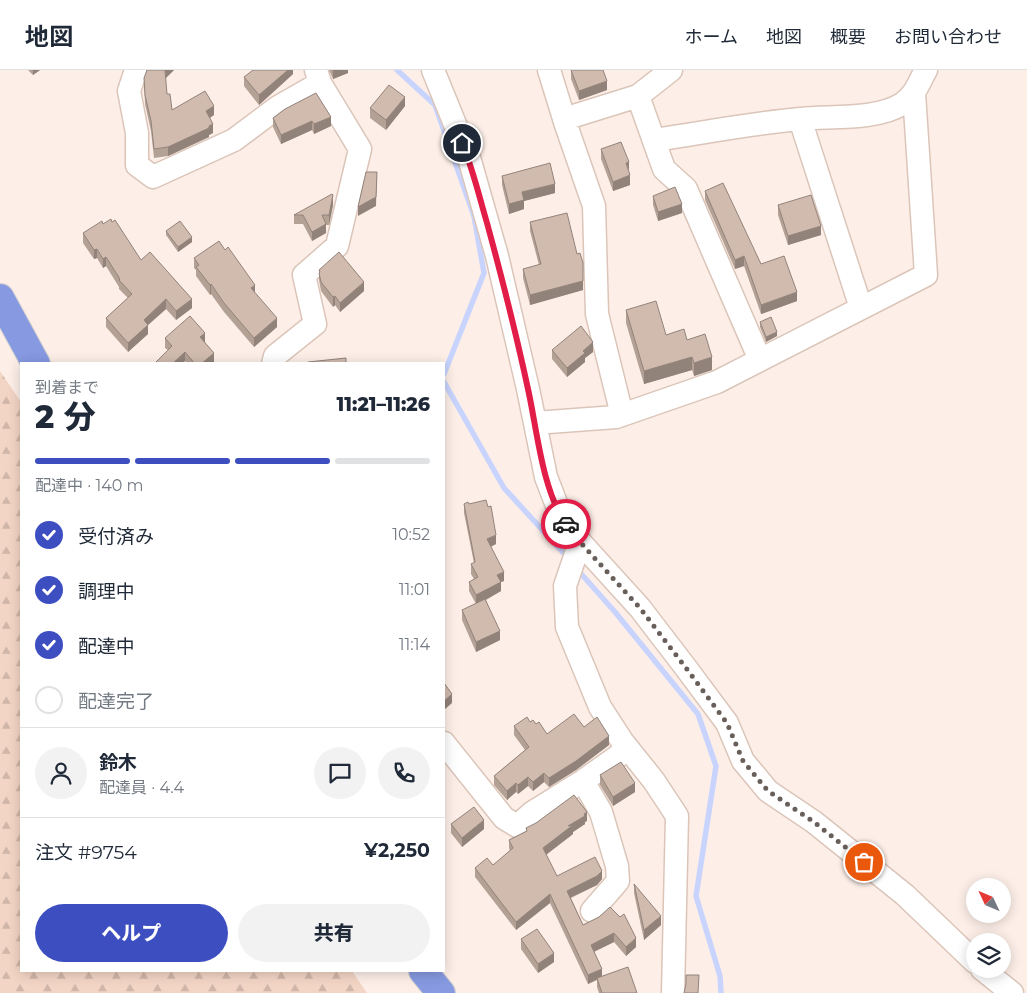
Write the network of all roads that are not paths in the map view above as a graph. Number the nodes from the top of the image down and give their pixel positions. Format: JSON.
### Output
{"nodes":[{"id":1,"x":136,"y":70,"type":"edge"},
{"id":2,"x":433,"y":70,"type":"edge"},
{"id":3,"x":549,"y":70,"type":"edge"},
{"id":4,"x":671,"y":70,"type":"edge"},
{"id":5,"x":926,"y":70,"type":"edge"},
{"id":6,"x":318,"y":76,"type":"edge"},
{"id":7,"x":914,"y":93,"type":"junction"},
{"id":8,"x":638,"y":96,"type":"junction"},
{"id":9,"x":564,"y":119,"type":"junction"},
{"id":10,"x":800,"y":119,"type":"junction"},
{"id":11,"x":654,"y":140,"type":"junction"},
{"id":12,"x":0,"y":298,"type":"edge"},
{"id":13,"x":860,"y":308,"type":"junction"},
{"id":14,"x":760,"y":360,"type":"junction"},
{"id":15,"x":35,"y":362,"type":"edge"},
{"id":16,"x":274,"y":362,"type":"edge"},
{"id":17,"x":622,"y":416,"type":"junction"},
{"id":18,"x":535,"y":423,"type":"junction"},
{"id":19,"x":578,"y":547,"type":"junction"},
{"id":20,"x":445,"y":744,"type":"edge"},
{"id":21,"x":628,"y":749,"type":"junction"},
{"id":22,"x":583,"y":781,"type":"junction"},
{"id":23,"x":592,"y":911,"type":"dead end"},
{"id":24,"x":966,"y":953,"type":"edge"},
{"id":25,"x":424,"y":972,"type":"edge"},
{"id":26,"x":993,"y":978,"type":"edge"},
{"id":27,"x":441,"y":993,"type":"edge"},
{"id":28,"x":674,"y":993,"type":"edge"},
{"id":29,"x":1012,"y":993,"type":"edge"}],
"edges":[{"from":1,"to":6,"type":"street"},
{"from":2,"to":18,"type":"street"},
{"from":3,"to":9,"type":"street"},
{"from":4,"to":8,"type":"street"},
{"from":5,"to":7,"type":"street"},
{"from":6,"to":16,"type":"street"},
{"from":7,"to":10,"type":"street"},
{"from":7,"to":13,"type":"street"},
{"from":8,"to":9,"type":"street"},
{"from":8,"to":11,"type":"street"},
{"from":9,"to":17,"type":"street"},
{"from":10,"to":11,"type":"street"},
{"from":10,"to":13,"type":"street"},
{"from":11,"to":14,"type":"street"},
{"from":12,"to":15,"type":"highway"},
{"from":13,"to":14,"type":"street"},
{"from":14,"to":17,"type":"street"},
{"from":17,"to":18,"type":"street"},
{"from":18,"to":19,"type":"street"},
{"from":19,"to":21,"type":"street"},
{"from":19,"to":24,"type":"street"},
{"from":20,"to":22,"type":"street"},
{"from":21,"to":22,"type":"street"},
{"from":21,"to":28,"type":"street"},
{"from":22,"to":23,"type":"street"},
{"from":25,"to":27,"type":"highway"},
{"from":26,"to":29,"type":"street"}]}
